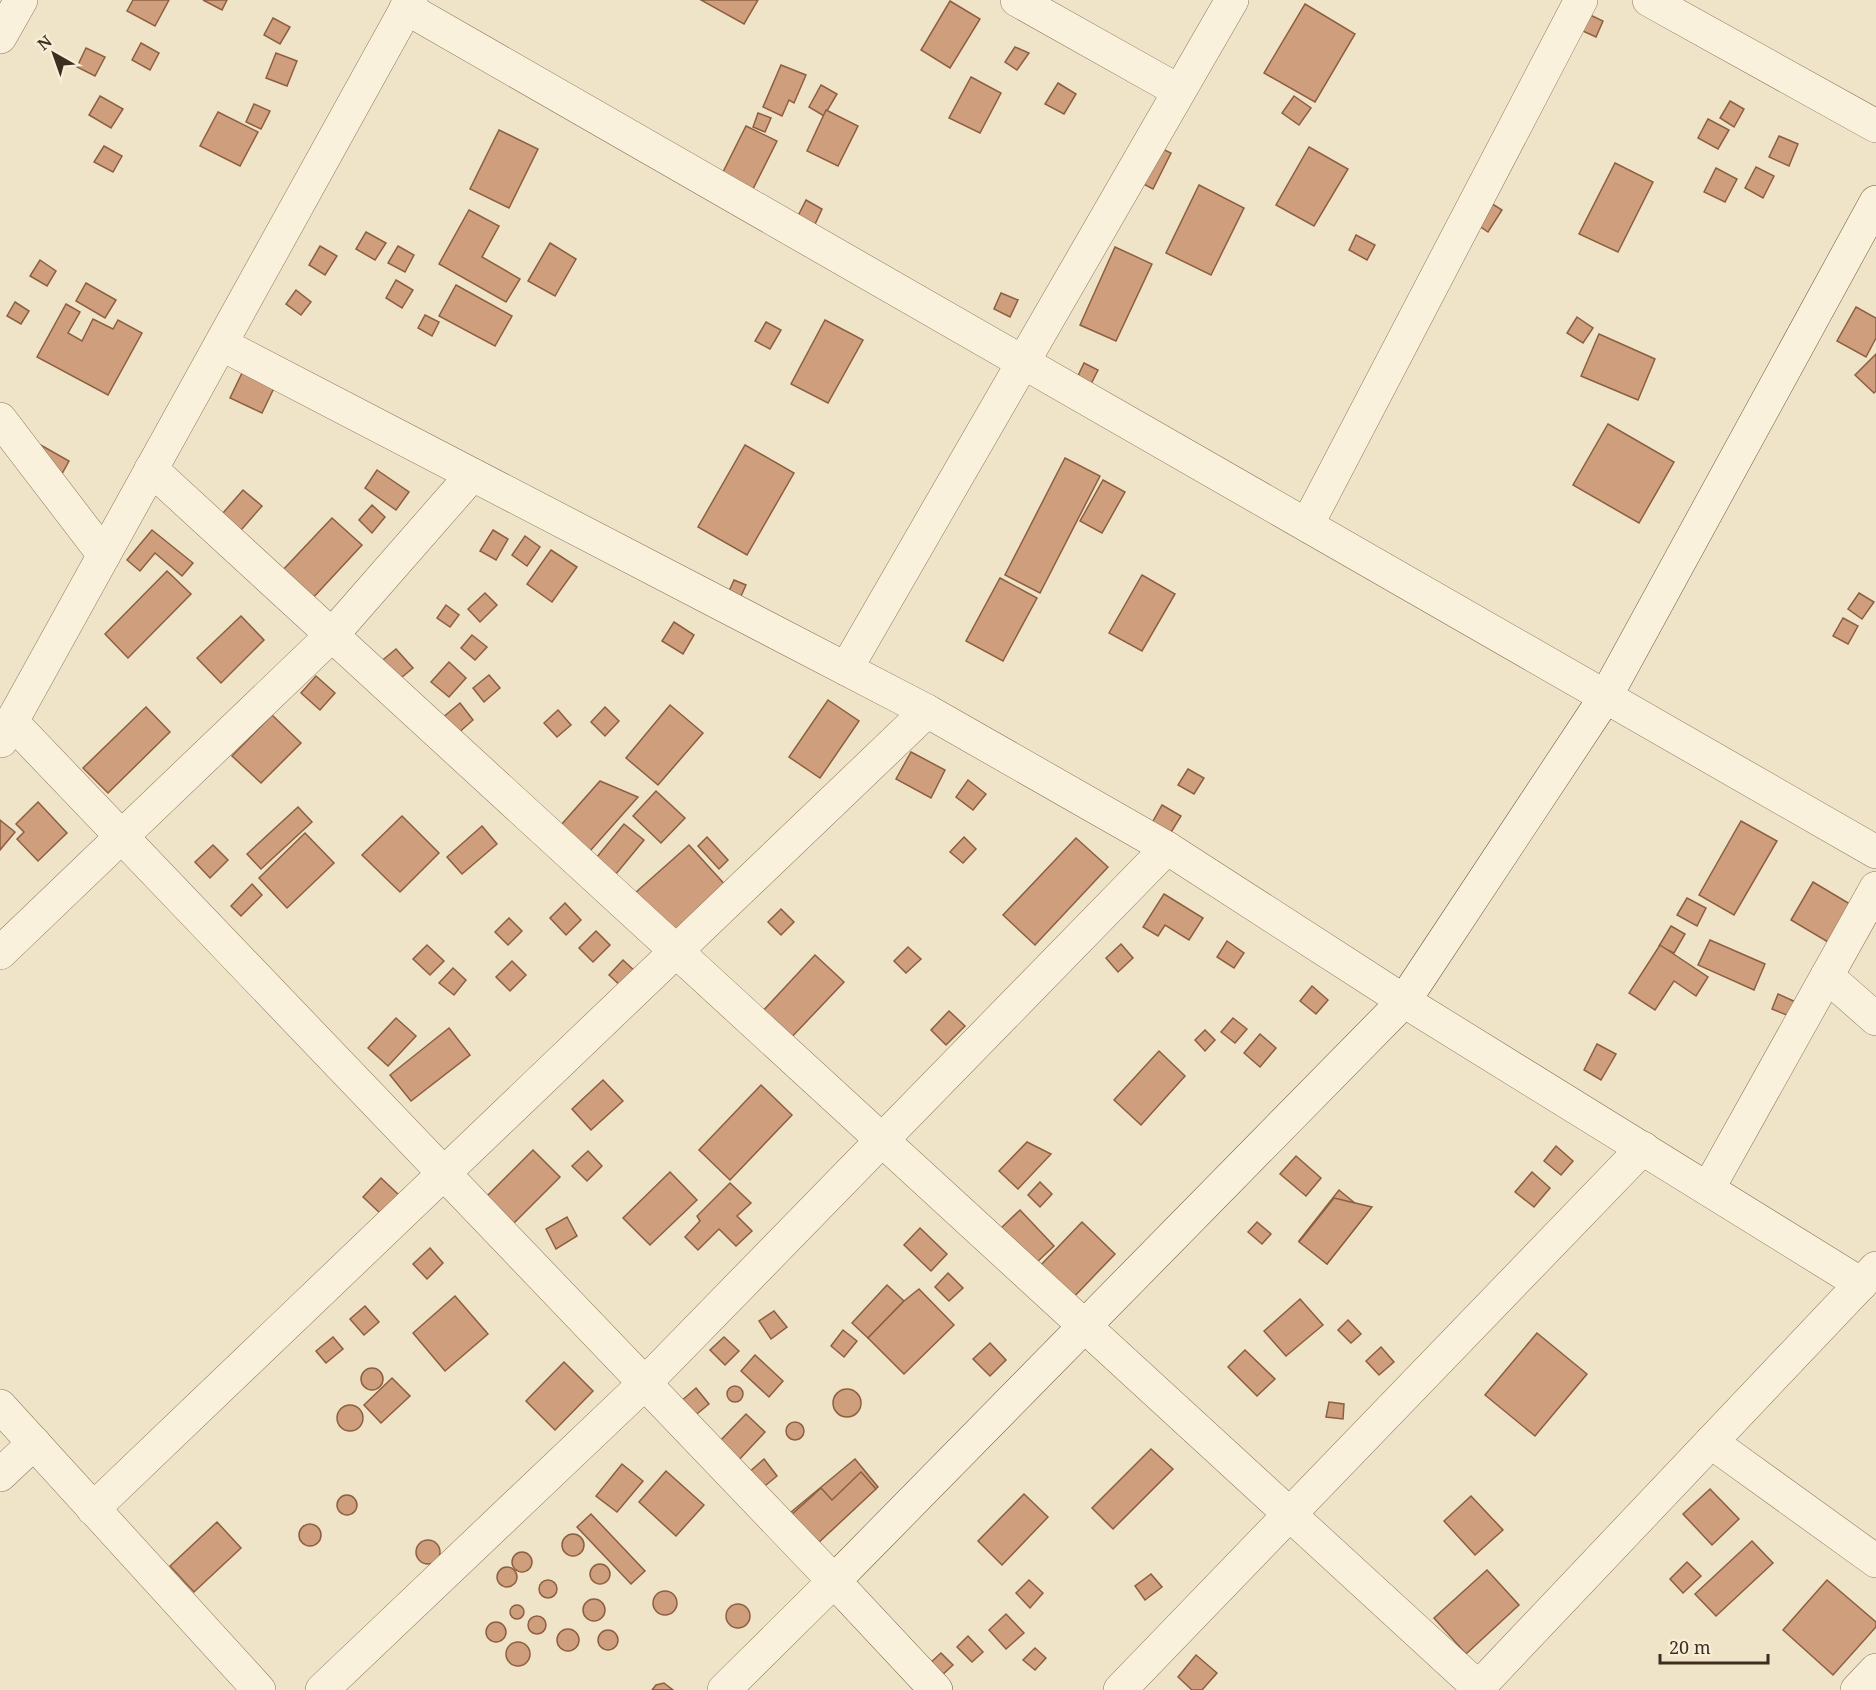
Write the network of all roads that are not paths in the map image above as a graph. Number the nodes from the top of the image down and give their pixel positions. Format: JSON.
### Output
{"nodes":[{"id":1,"x":21,"y":0,"type":"edge"},
{"id":2,"x":1017,"y":0,"type":"edge"},
{"id":3,"x":1232,"y":0,"type":"edge"},
{"id":4,"x":1581,"y":0,"type":"edge"},
{"id":5,"x":1649,"y":0,"type":"edge"},
{"id":6,"x":408,"y":4,"type":"edge"},
{"id":7,"x":0,"y":37,"type":"edge"},
{"id":8,"x":1179,"y":91,"type":"junction"},
{"id":9,"x":1876,"y":126,"type":"edge"},
{"id":10,"x":1876,"y":202,"type":"edge"},
{"id":11,"x":221,"y":344,"type":"junction"},
{"id":12,"x":1023,"y":362,"type":"junction"},
{"id":13,"x":0,"y":419,"type":"edge"},
{"id":14,"x":151,"y":469,"type":"junction"},
{"id":15,"x":472,"y":475,"type":"junction"},
{"id":16,"x":1307,"y":525,"type":"junction"},
{"id":17,"x":104,"y":555,"type":"junction"},
{"id":18,"x":332,"y":635,"type":"junction"},
{"id":19,"x":846,"y":669,"type":"junction"},
{"id":20,"x":1606,"y":696,"type":"junction"},
{"id":21,"x":927,"y":711,"type":"junction"},
{"id":22,"x":6,"y":732,"type":"edge"},
{"id":23,"x":122,"y":836,"type":"junction"},
{"id":24,"x":1167,"y":848,"type":"junction"},
{"id":25,"x":1876,"y":852,"type":"edge"},
{"id":26,"x":1876,"y":888,"type":"edge"},
{"id":27,"x":676,"y":951,"type":"junction"},
{"id":28,"x":0,"y":952,"type":"edge"},
{"id":29,"x":1827,"y":976,"type":"junction"},
{"id":30,"x":1404,"y":1001,"type":"junction"},
{"id":31,"x":1876,"y":1019,"type":"edge"},
{"id":32,"x":882,"y":1140,"type":"junction"},
{"id":33,"x":1643,"y":1148,"type":"junction"},
{"id":34,"x":444,"y":1173,"type":"junction"},
{"id":35,"x":1708,"y":1189,"type":"junction"},
{"id":36,"x":1869,"y":1276,"type":"edge"},
{"id":37,"x":1084,"y":1326,"type":"junction"},
{"id":38,"x":645,"y":1383,"type":"junction"},
{"id":39,"x":0,"y":1406,"type":"edge"},
{"id":40,"x":1711,"y":1442,"type":"junction"},
{"id":41,"x":34,"y":1443,"type":"junction"},
{"id":42,"x":0,"y":1475,"type":"edge"},
{"id":43,"x":93,"y":1509,"type":"junction"},
{"id":44,"x":1289,"y":1515,"type":"junction"},
{"id":45,"x":1876,"y":1561,"type":"edge"},
{"id":46,"x":834,"y":1581,"type":"junction"},
{"id":47,"x":1876,"y":1670,"type":"edge"},
{"id":48,"x":1478,"y":1689,"type":"edge"},
{"id":49,"x":259,"y":1690,"type":"edge"},
{"id":50,"x":322,"y":1690,"type":"edge"},
{"id":51,"x":724,"y":1690,"type":"edge"},
{"id":52,"x":936,"y":1690,"type":"edge"},
{"id":53,"x":1120,"y":1690,"type":"edge"},
{"id":54,"x":1857,"y":1690,"type":"edge"}],
"edges":[{"from":1,"to":7,"type":"street"},
{"from":2,"to":8,"type":"street"},
{"from":3,"to":8,"type":"street"},
{"from":4,"to":16,"type":"street"},
{"from":5,"to":9,"type":"street"},
{"from":6,"to":11,"type":"street"},
{"from":6,"to":12,"type":"street"},
{"from":8,"to":12,"type":"street"},
{"from":10,"to":20,"type":"street"},
{"from":11,"to":14,"type":"street"},
{"from":11,"to":15,"type":"street"},
{"from":12,"to":16,"type":"street"},
{"from":12,"to":19,"type":"street"},
{"from":13,"to":17,"type":"street"},
{"from":14,"to":17,"type":"street"},
{"from":14,"to":18,"type":"street"},
{"from":15,"to":18,"type":"street"},
{"from":15,"to":19,"type":"street"},
{"from":16,"to":20,"type":"street"},
{"from":17,"to":22,"type":"street"},
{"from":18,"to":23,"type":"street"},
{"from":18,"to":27,"type":"street"},
{"from":19,"to":21,"type":"street"},
{"from":20,"to":25,"type":"street"},
{"from":20,"to":30,"type":"street"},
{"from":21,"to":24,"type":"street"},
{"from":21,"to":27,"type":"street"},
{"from":22,"to":23,"type":"street"},
{"from":23,"to":28,"type":"street"},
{"from":23,"to":34,"type":"street"},
{"from":24,"to":30,"type":"street"},
{"from":24,"to":32,"type":"street"},
{"from":26,"to":29,"type":"street"},
{"from":27,"to":32,"type":"street"},
{"from":27,"to":34,"type":"street"},
{"from":29,"to":31,"type":"street"},
{"from":29,"to":35,"type":"street"},
{"from":30,"to":33,"type":"street"},
{"from":30,"to":37,"type":"street"},
{"from":32,"to":37,"type":"street"},
{"from":32,"to":38,"type":"street"},
{"from":33,"to":35,"type":"street"},
{"from":33,"to":44,"type":"street"},
{"from":34,"to":38,"type":"street"},
{"from":34,"to":43,"type":"street"},
{"from":35,"to":36,"type":"street"},
{"from":36,"to":40,"type":"street"},
{"from":37,"to":44,"type":"street"},
{"from":37,"to":46,"type":"street"},
{"from":38,"to":46,"type":"street"},
{"from":38,"to":50,"type":"street"},
{"from":39,"to":41,"type":"street"},
{"from":40,"to":45,"type":"street"},
{"from":40,"to":48,"type":"street"},
{"from":41,"to":42,"type":"street"},
{"from":41,"to":43,"type":"street"},
{"from":43,"to":49,"type":"street"},
{"from":44,"to":48,"type":"street"},
{"from":44,"to":53,"type":"street"},
{"from":46,"to":51,"type":"street"},
{"from":46,"to":52,"type":"street"},
{"from":47,"to":54,"type":"street"}]}
